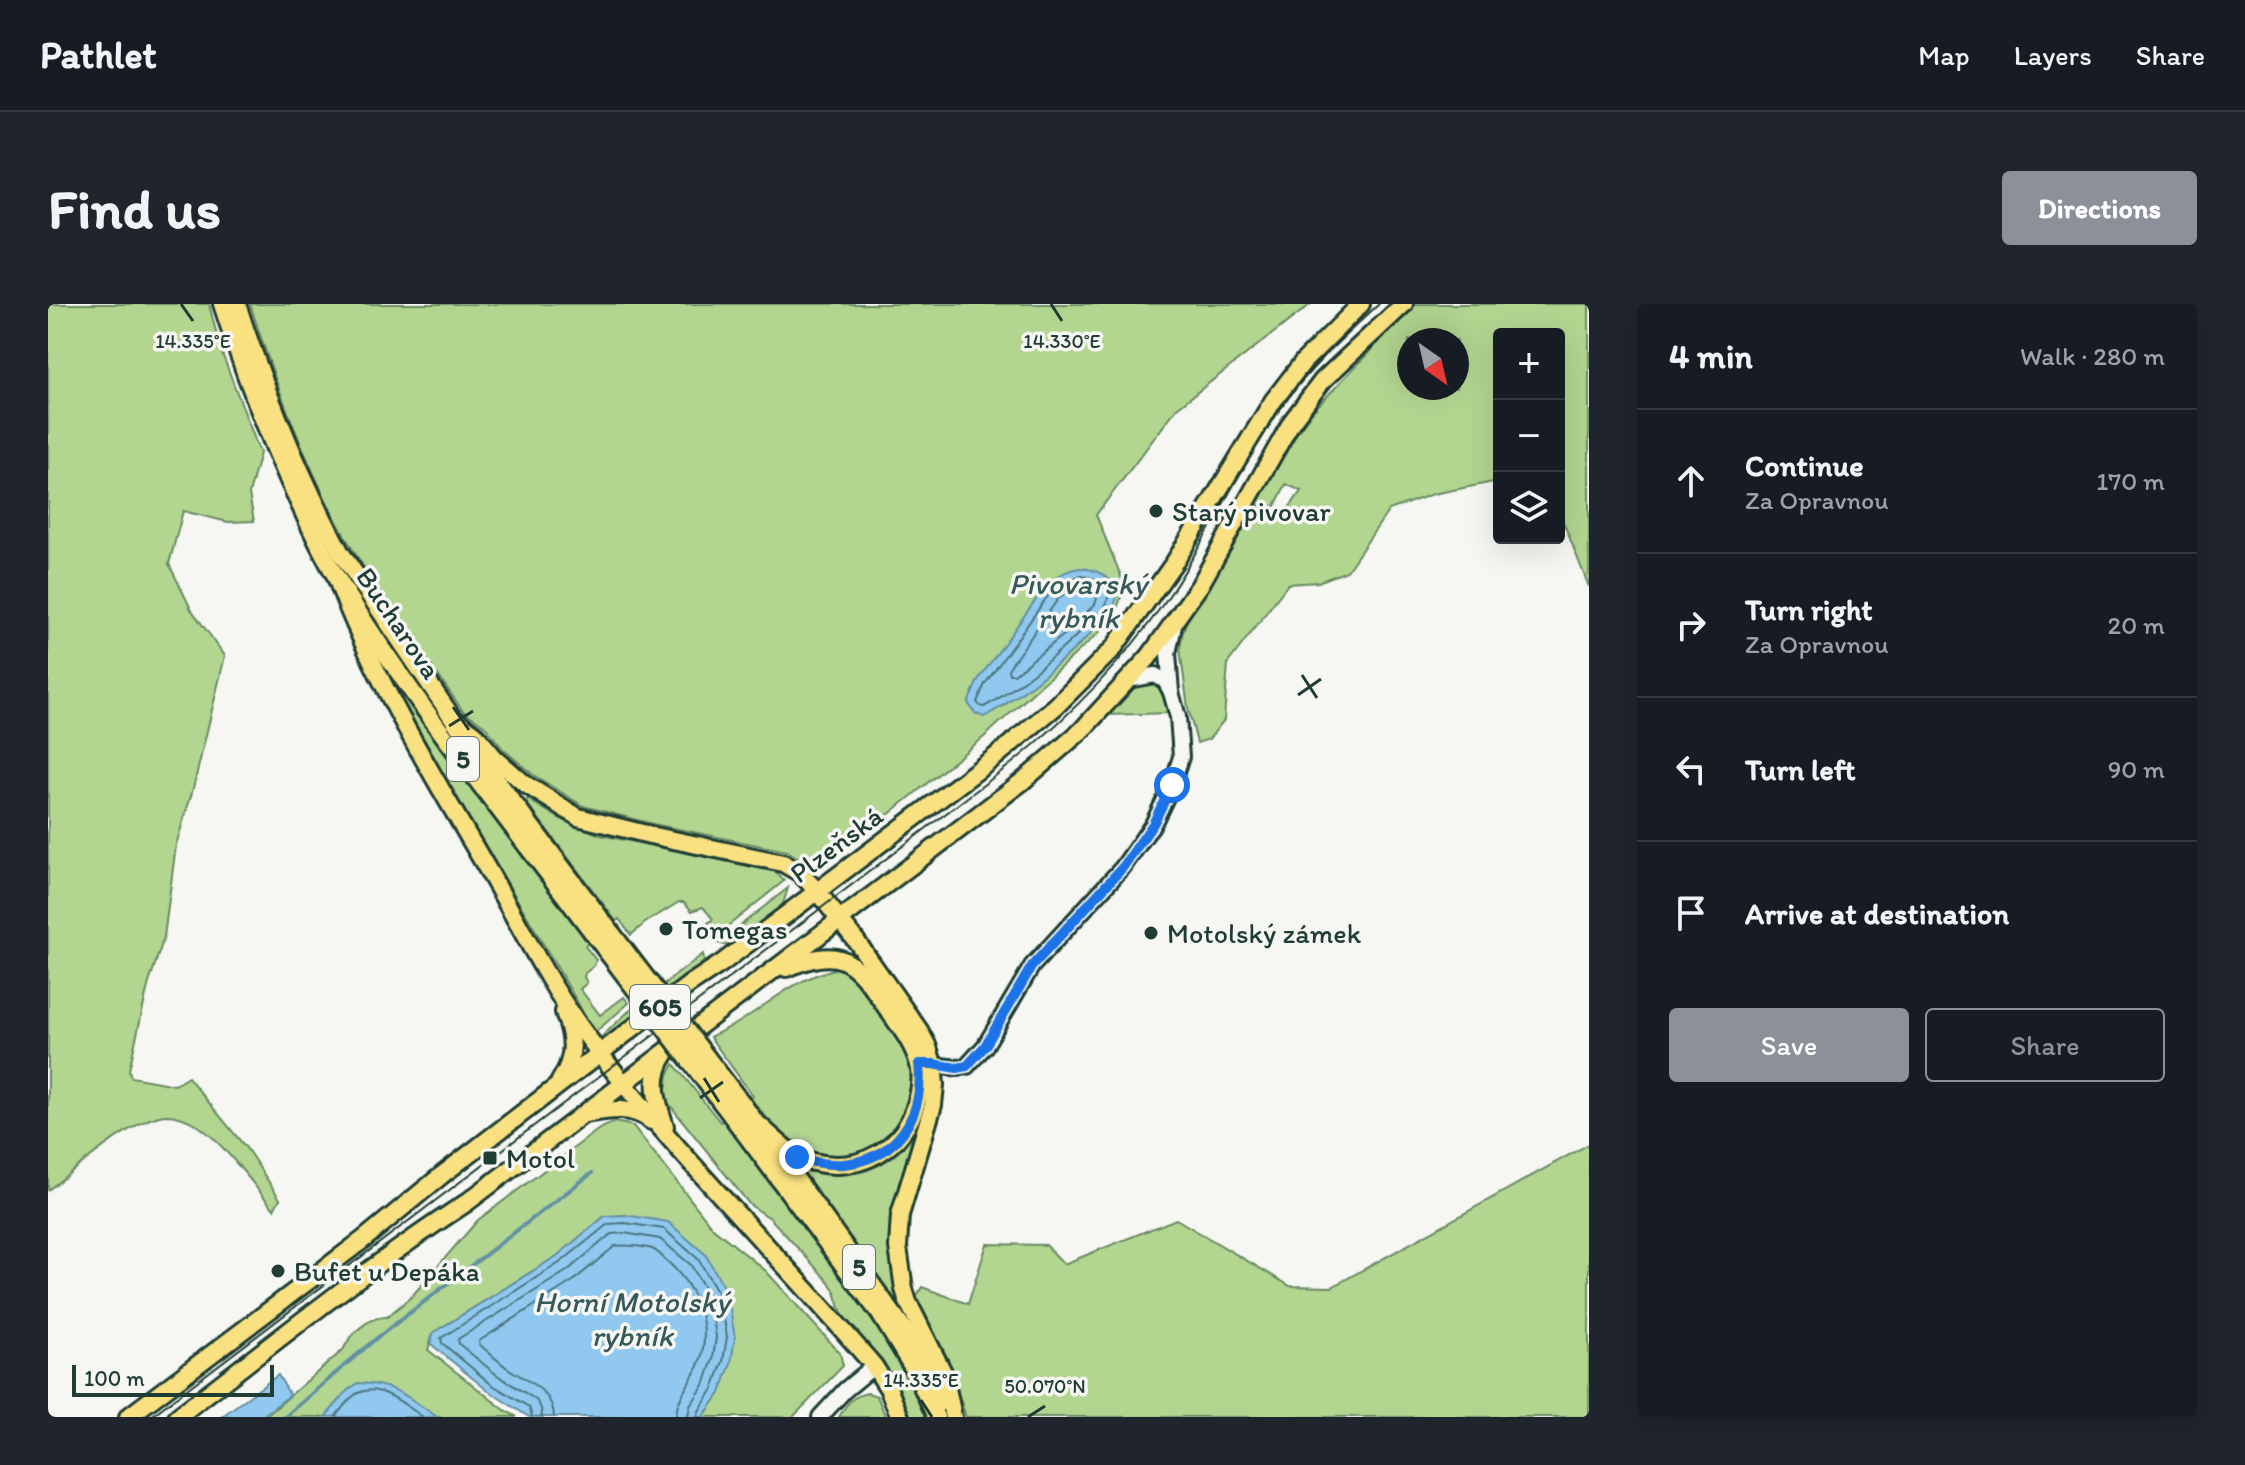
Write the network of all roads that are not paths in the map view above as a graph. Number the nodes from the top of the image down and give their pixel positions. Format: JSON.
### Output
{"nodes":[{"id":1,"x":222,"y":304,"type":"edge"},
{"id":2,"x":237,"y":304,"type":"edge"},
{"id":3,"x":1361,"y":304,"type":"edge"},
{"id":4,"x":1404,"y":304,"type":"edge"},
{"id":5,"x":281,"y":444,"type":"junction"},
{"id":6,"x":301,"y":491,"type":"junction"},
{"id":7,"x":336,"y":577,"type":"junction"},
{"id":8,"x":1175,"y":620,"type":"junction"},
{"id":9,"x":1128,"y":680,"type":"junction"},
{"id":10,"x":1171,"y":692,"type":"junction"},
{"id":11,"x":454,"y":719,"type":"junction"},
{"id":12,"x":817,"y":891,"type":"junction"},
{"id":13,"x":840,"y":922,"type":"junction"},
{"id":14,"x":602,"y":932,"type":"junction"},
{"id":15,"x":548,"y":976,"type":"junction"},
{"id":16,"x":766,"y":976,"type":"junction"},
{"id":17,"x":673,"y":1046,"type":"junction"},
{"id":18,"x":600,"y":1053,"type":"junction"},
{"id":19,"x":926,"y":1064,"type":"junction"},
{"id":20,"x":624,"y":1084,"type":"junction"},
{"id":21,"x":555,"y":1089,"type":"junction"},
{"id":22,"x":737,"y":1110,"type":"junction"},
{"id":23,"x":582,"y":1115,"type":"junction"},
{"id":24,"x":758,"y":1124,"type":"junction"},
{"id":25,"x":668,"y":1135,"type":"junction"},
{"id":26,"x":874,"y":1366,"type":"junction"},
{"id":27,"x":128,"y":1417,"type":"edge"},
{"id":28,"x":177,"y":1417,"type":"edge"},
{"id":29,"x":820,"y":1417,"type":"edge"},
{"id":30,"x":900,"y":1417,"type":"edge"},
{"id":31,"x":936,"y":1417,"type":"edge"},
{"id":32,"x":951,"y":1417,"type":"edge"}],
"edges":[{"from":1,"to":5,"type":"main road","name":"Bucharova","number":"5"},
{"from":2,"to":5,"type":"main road","name":"Bucharova","number":"5"},
{"from":3,"to":12,"type":"main road","name":"Plzeňská","number":"605"},
{"from":4,"to":8,"type":"main road","number":"605"},
{"from":5,"to":6,"type":"main road","name":"Bucharova","number":"5"},
{"from":6,"to":7,"type":"main road","name":"Bucharova","number":"5"},
{"from":6,"to":11,"type":"main road","name":"Bucharova","number":"5"},
{"from":7,"to":14,"type":"main road","name":"Bucharova","number":"5"},
{"from":7,"to":15,"type":"main road"},
{"from":8,"to":9,"type":"main road","number":"605"},
{"from":8,"to":10,"type":"street"},
{"from":9,"to":10,"type":"street"},
{"from":9,"to":13,"type":"main road","number":"605"},
{"from":10,"to":19,"type":"street"},
{"from":11,"to":12,"type":"main road"},
{"from":11,"to":14,"type":"main road","name":"Bucharova","number":"5"},
{"from":12,"to":13,"type":"main road"},
{"from":12,"to":18,"type":"main road","name":"Plzeňská","number":"605"},
{"from":13,"to":16,"type":"main road","number":"605"},
{"from":13,"to":19,"type":"main road"},
{"from":14,"to":22,"type":"main road","number":"5","bridge":true},
{"from":15,"to":18,"type":"main road"},
{"from":15,"to":21,"type":"main road"},
{"from":16,"to":17,"type":"main road","number":"605"},
{"from":16,"to":19,"type":"main road"},
{"from":17,"to":20,"type":"main road","number":"605"},
{"from":17,"to":25,"type":"main road"},
{"from":18,"to":20,"type":"main road"},
{"from":18,"to":21,"type":"main road","name":"Plzeňská","number":"605"},
{"from":19,"to":24,"type":"main road"},
{"from":19,"to":32,"type":"main road"},
{"from":20,"to":23,"type":"main road","number":"605"},
{"from":20,"to":25,"type":"main road"},
{"from":21,"to":27,"type":"main road","name":"Plzeňská","number":"605"},
{"from":22,"to":24,"type":"main road","number":"5"},
{"from":22,"to":31,"type":"main road","number":"5"},
{"from":23,"to":25,"type":"main road"},
{"from":23,"to":28,"type":"main road","number":"605"},
{"from":24,"to":32,"type":"main road","number":"5"},
{"from":25,"to":26,"type":"main road"},
{"from":26,"to":29,"type":"street"},
{"from":26,"to":30,"type":"main road"}]}
